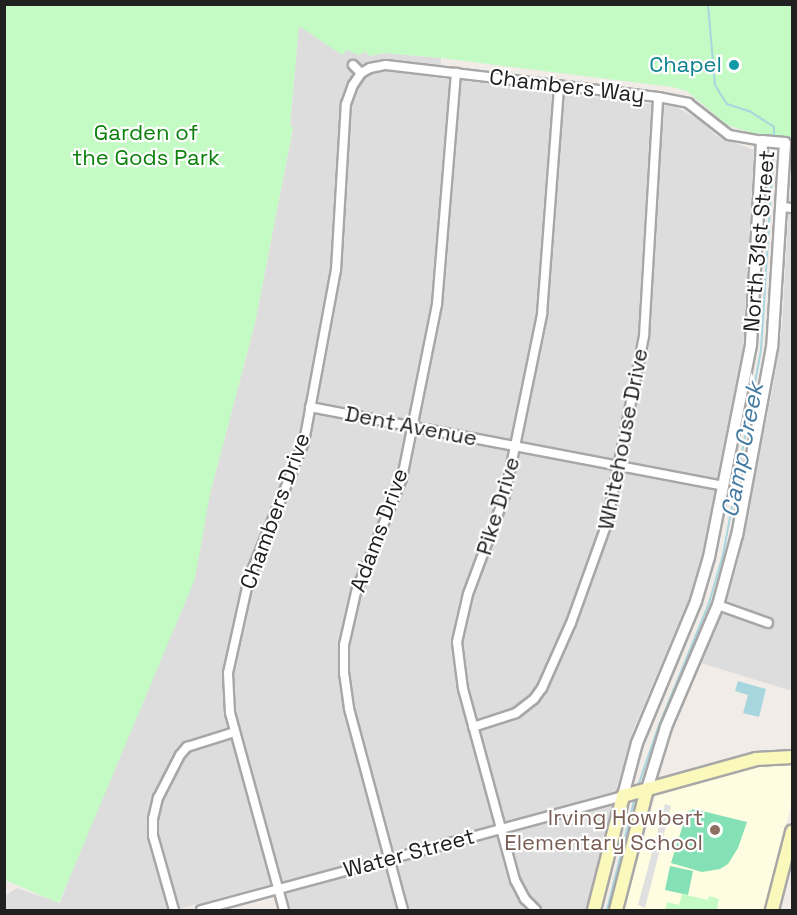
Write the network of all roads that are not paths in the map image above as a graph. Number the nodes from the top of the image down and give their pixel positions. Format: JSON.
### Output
{"nodes":[{"id":1,"x":353,"y":65,"type":"dead end"},
{"id":2,"x":361,"y":73,"type":"junction"},
{"id":3,"x":456,"y":73,"type":"junction"},
{"id":4,"x":559,"y":86,"type":"junction"},
{"id":5,"x":658,"y":97,"type":"junction"},
{"id":6,"x":762,"y":141,"type":"junction"},
{"id":7,"x":787,"y":207,"type":"edge"},
{"id":8,"x":310,"y":407,"type":"junction"},
{"id":9,"x":412,"y":426,"type":"junction"},
{"id":10,"x":516,"y":446,"type":"junction"},
{"id":11,"x":618,"y":467,"type":"junction"},
{"id":12,"x":724,"y":486,"type":"junction"},
{"id":13,"x":718,"y":605,"type":"junction"},
{"id":14,"x":768,"y":623,"type":"dead end"},
{"id":15,"x":473,"y":727,"type":"junction"},
{"id":16,"x":235,"y":732,"type":"junction"},
{"id":17,"x":792,"y":757,"type":"edge"},
{"id":18,"x":647,"y":789,"type":"junction"},
{"id":19,"x":623,"y":796,"type":"junction"},
{"id":20,"x":501,"y":829,"type":"junction"},
{"id":21,"x":792,"y":832,"type":"edge"},
{"id":22,"x":389,"y":858,"type":"junction"},
{"id":23,"x":278,"y":889,"type":"junction"},
{"id":24,"x":174,"y":910,"type":"edge"},
{"id":25,"x":201,"y":910,"type":"edge"},
{"id":26,"x":284,"y":910,"type":"edge"},
{"id":27,"x":404,"y":910,"type":"edge"},
{"id":28,"x":536,"y":910,"type":"edge"},
{"id":29,"x":594,"y":910,"type":"edge"},
{"id":30,"x":616,"y":910,"type":"edge"},
{"id":31,"x":772,"y":910,"type":"edge"}],
"edges":[{"from":1,"to":2,"type":"street"},
{"from":2,"to":3,"type":"street","name":"Chambers Way"},
{"from":2,"to":8,"type":"street","name":"Chambers Drive"},
{"from":3,"to":4,"type":"street","name":"Chambers Way"},
{"from":3,"to":9,"type":"street","name":"Adams Drive"},
{"from":4,"to":5,"type":"street","name":"Chambers Way"},
{"from":4,"to":10,"type":"street","name":"Pike Drive"},
{"from":5,"to":6,"type":"street","name":"Chambers Way"},
{"from":5,"to":11,"type":"street","name":"Whitehouse Drive"},
{"from":6,"to":7,"type":"street","name":"North 31st Street"},
{"from":6,"to":12,"type":"street","name":"North 31st Street"},
{"from":7,"to":13,"type":"street","name":"North 31st Street"},
{"from":8,"to":9,"type":"street","name":"Dent Avenue"},
{"from":8,"to":16,"type":"street","name":"Chambers Drive"},
{"from":9,"to":10,"type":"street","name":"Dent Avenue"},
{"from":9,"to":22,"type":"street","name":"Adams Drive"},
{"from":10,"to":11,"type":"street","name":"Dent Avenue"},
{"from":10,"to":15,"type":"street","name":"Pike Drive"},
{"from":11,"to":12,"type":"street","name":"Dent Avenue"},
{"from":11,"to":15,"type":"street","name":"Whitehouse Drive"},
{"from":12,"to":19,"type":"street","name":"North 31st Street"},
{"from":13,"to":14,"type":"street"},
{"from":13,"to":18,"type":"street","name":"North 31st Street"},
{"from":15,"to":20,"type":"street","name":"Pike Drive"},
{"from":16,"to":23,"type":"street","name":"Chambers Drive"},
{"from":16,"to":24,"type":"street"},
{"from":17,"to":18,"type":"main road","name":"Water Street"},
{"from":18,"to":19,"type":"main road","name":"Water Street"},
{"from":18,"to":30,"type":"main road","name":"North 31st Street"},
{"from":19,"to":20,"type":"street","name":"Water Street"},
{"from":19,"to":29,"type":"main road","name":"North 31st Street"},
{"from":20,"to":22,"type":"street","name":"Water Street"},
{"from":20,"to":28,"type":"street","name":"Pike Drive"},
{"from":21,"to":31,"type":"main road"},
{"from":22,"to":23,"type":"street","name":"Water Street"},
{"from":22,"to":27,"type":"street","name":"Adams Drive"},
{"from":23,"to":25,"type":"street","name":"Water Street"},
{"from":23,"to":26,"type":"street","name":"Chambers Drive"}]}
